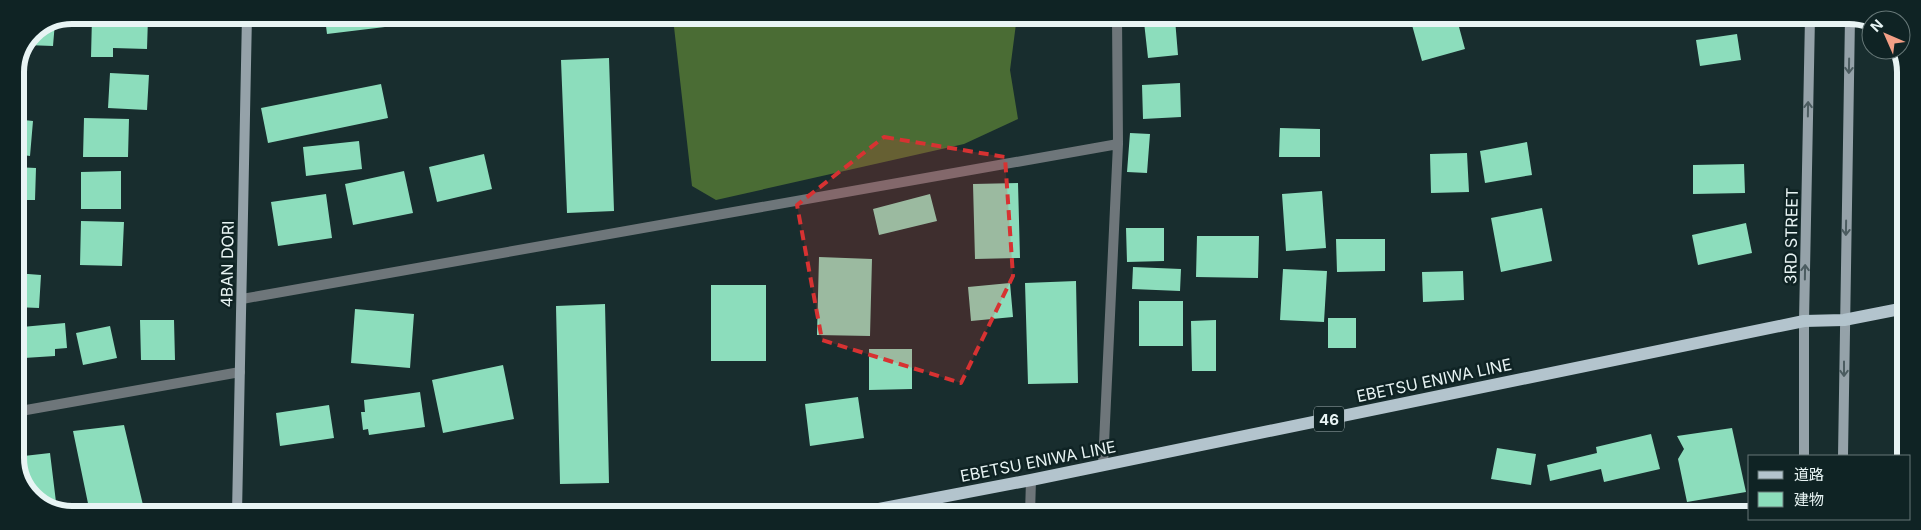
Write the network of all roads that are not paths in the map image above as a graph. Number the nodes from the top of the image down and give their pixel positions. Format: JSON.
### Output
{"nodes":[{"id":1,"x":247,"y":24,"type":"edge"},
{"id":2,"x":1117,"y":24,"type":"edge"},
{"id":3,"x":1810,"y":24,"type":"edge"},
{"id":4,"x":1850,"y":24,"type":"edge"},
{"id":5,"x":1118,"y":144,"type":"junction"},
{"id":6,"x":242,"y":299,"type":"junction"},
{"id":7,"x":1897,"y":310,"type":"edge"},
{"id":8,"x":1844,"y":320,"type":"junction"},
{"id":9,"x":1804,"y":321,"type":"junction"},
{"id":10,"x":240,"y":372,"type":"junction"},
{"id":11,"x":24,"y":410,"type":"edge"},
{"id":12,"x":1804,"y":455,"type":"edge"},
{"id":13,"x":1844,"y":455,"type":"edge"},
{"id":14,"x":1103,"y":465,"type":"junction"},
{"id":15,"x":1031,"y":480,"type":"junction"},
{"id":16,"x":237,"y":506,"type":"edge"},
{"id":17,"x":895,"y":506,"type":"edge"},
{"id":18,"x":1030,"y":506,"type":"edge"}],
"edges":[{"from":1,"to":6,"type":"street","name":"4BAN DORI"},
{"from":2,"to":5,"type":"street"},
{"from":9,"to":3,"type":"street","name":"3RD STREET","one_way":true},
{"from":4,"to":8,"type":"street","one_way":true},
{"from":5,"to":6,"type":"street"},
{"from":5,"to":14,"type":"street"},
{"from":6,"to":10,"type":"street","name":"4BAN DORI"},
{"from":7,"to":8,"type":"main road","name":"EBETSU ENIWA LINE","number":"46"},
{"from":8,"to":9,"type":"main road","name":"EBETSU ENIWA LINE","number":"46"},
{"from":8,"to":13,"type":"street","one_way":true},
{"from":9,"to":12,"type":"street","name":"3RD STREET"},
{"from":9,"to":14,"type":"main road","name":"EBETSU ENIWA LINE","number":"46"},
{"from":10,"to":11,"type":"street"},
{"from":10,"to":16,"type":"street","name":"4BAN DORI"},
{"from":14,"to":15,"type":"main road","name":"EBETSU ENIWA LINE","number":"46"},
{"from":15,"to":17,"type":"main road","name":"EBETSU ENIWA LINE","number":"46"},
{"from":15,"to":18,"type":"street"}]}
